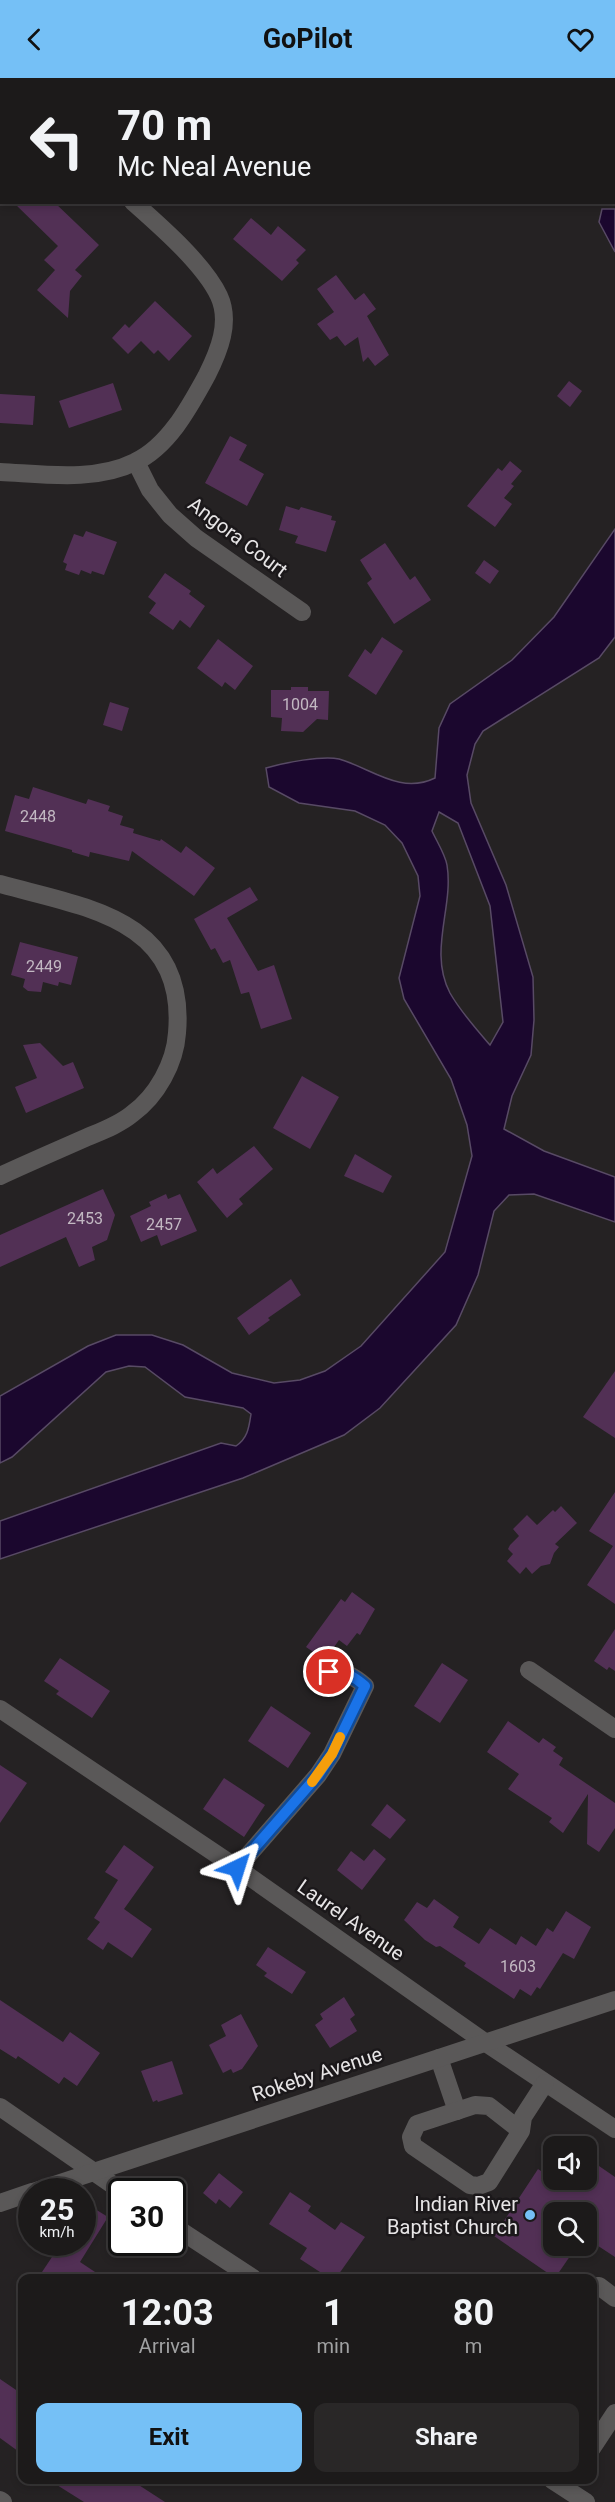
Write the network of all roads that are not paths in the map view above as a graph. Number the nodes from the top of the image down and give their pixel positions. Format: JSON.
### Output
{"nodes":[{"id":1,"x":135,"y":204,"type":"edge"},
{"id":2,"x":136,"y":462,"type":"junction"},
{"id":3,"x":0,"y":472,"type":"edge"},
{"id":4,"x":302,"y":612,"type":"dead end"},
{"id":5,"x":0,"y":884,"type":"edge"},
{"id":6,"x":0,"y":1176,"type":"edge"},
{"id":7,"x":529,"y":1670,"type":"dead end"},
{"id":8,"x":329,"y":1672,"type":"dead end"},
{"id":9,"x":0,"y":1709,"type":"edge"},
{"id":10,"x":615,"y":1729,"type":"edge"},
{"id":11,"x":237,"y":1868,"type":"junction"},
{"id":12,"x":615,"y":2000,"type":"edge"},
{"id":13,"x":486,"y":2043,"type":"junction"},
{"id":14,"x":439,"y":2058,"type":"junction"},
{"id":15,"x":545,"y":2082,"type":"junction"},
{"id":16,"x":0,"y":2107,"type":"edge"},
{"id":17,"x":458,"y":2111,"type":"junction"},
{"id":18,"x":615,"y":2129,"type":"edge"},
{"id":19,"x":521,"y":2132,"type":"junction"},
{"id":20,"x":92,"y":2171,"type":"junction"},
{"id":21,"x":72,"y":2178,"type":"edge"},
{"id":22,"x":108,"y":2182,"type":"edge"},
{"id":23,"x":18,"y":2197,"type":"edge"},
{"id":24,"x":0,"y":2203,"type":"edge"},
{"id":25,"x":186,"y":2234,"type":"edge"},
{"id":26,"x":247,"y":2274,"type":"edge"},
{"id":27,"x":597,"y":2286,"type":"edge"},
{"id":28,"x":615,"y":2298,"type":"edge"},
{"id":29,"x":615,"y":2413,"type":"edge"},
{"id":30,"x":597,"y":2440,"type":"edge"},
{"id":31,"x":565,"y":2484,"type":"edge"},
{"id":32,"x":586,"y":2502,"type":"edge"}],
"edges":[{"from":1,"to":2,"type":"street"},
{"from":2,"to":3,"type":"street"},
{"from":2,"to":4,"type":"street","name":"Angora Court"},
{"from":5,"to":6,"type":"street"},
{"from":7,"to":10,"type":"street"},
{"from":8,"to":11,"type":"street"},
{"from":9,"to":11,"type":"street","name":"Laurel Avenue"},
{"from":11,"to":13,"type":"street","name":"Laurel Avenue"},
{"from":12,"to":13,"type":"street","name":"Rokeby Avenue"},
{"from":13,"to":14,"type":"street","name":"Rokeby Avenue"},
{"from":13,"to":15,"type":"street","name":"Laurel Avenue"},
{"from":14,"to":17,"type":"street"},
{"from":14,"to":20,"type":"street","name":"Rokeby Avenue"},
{"from":15,"to":18,"type":"street","name":"Laurel Avenue"},
{"from":15,"to":19,"type":"street"},
{"from":16,"to":20,"type":"street"},
{"from":17,"to":19,"type":"street"},
{"from":17,"to":19,"type":"street"},
{"from":20,"to":21,"type":"street","name":"Rokeby Avenue"},
{"from":20,"to":22,"type":"street"},
{"from":23,"to":24,"type":"street","name":"Rokeby Avenue"},
{"from":25,"to":26,"type":"street"},
{"from":27,"to":28,"type":"street"},
{"from":29,"to":30,"type":"street"},
{"from":31,"to":32,"type":"street"}]}
